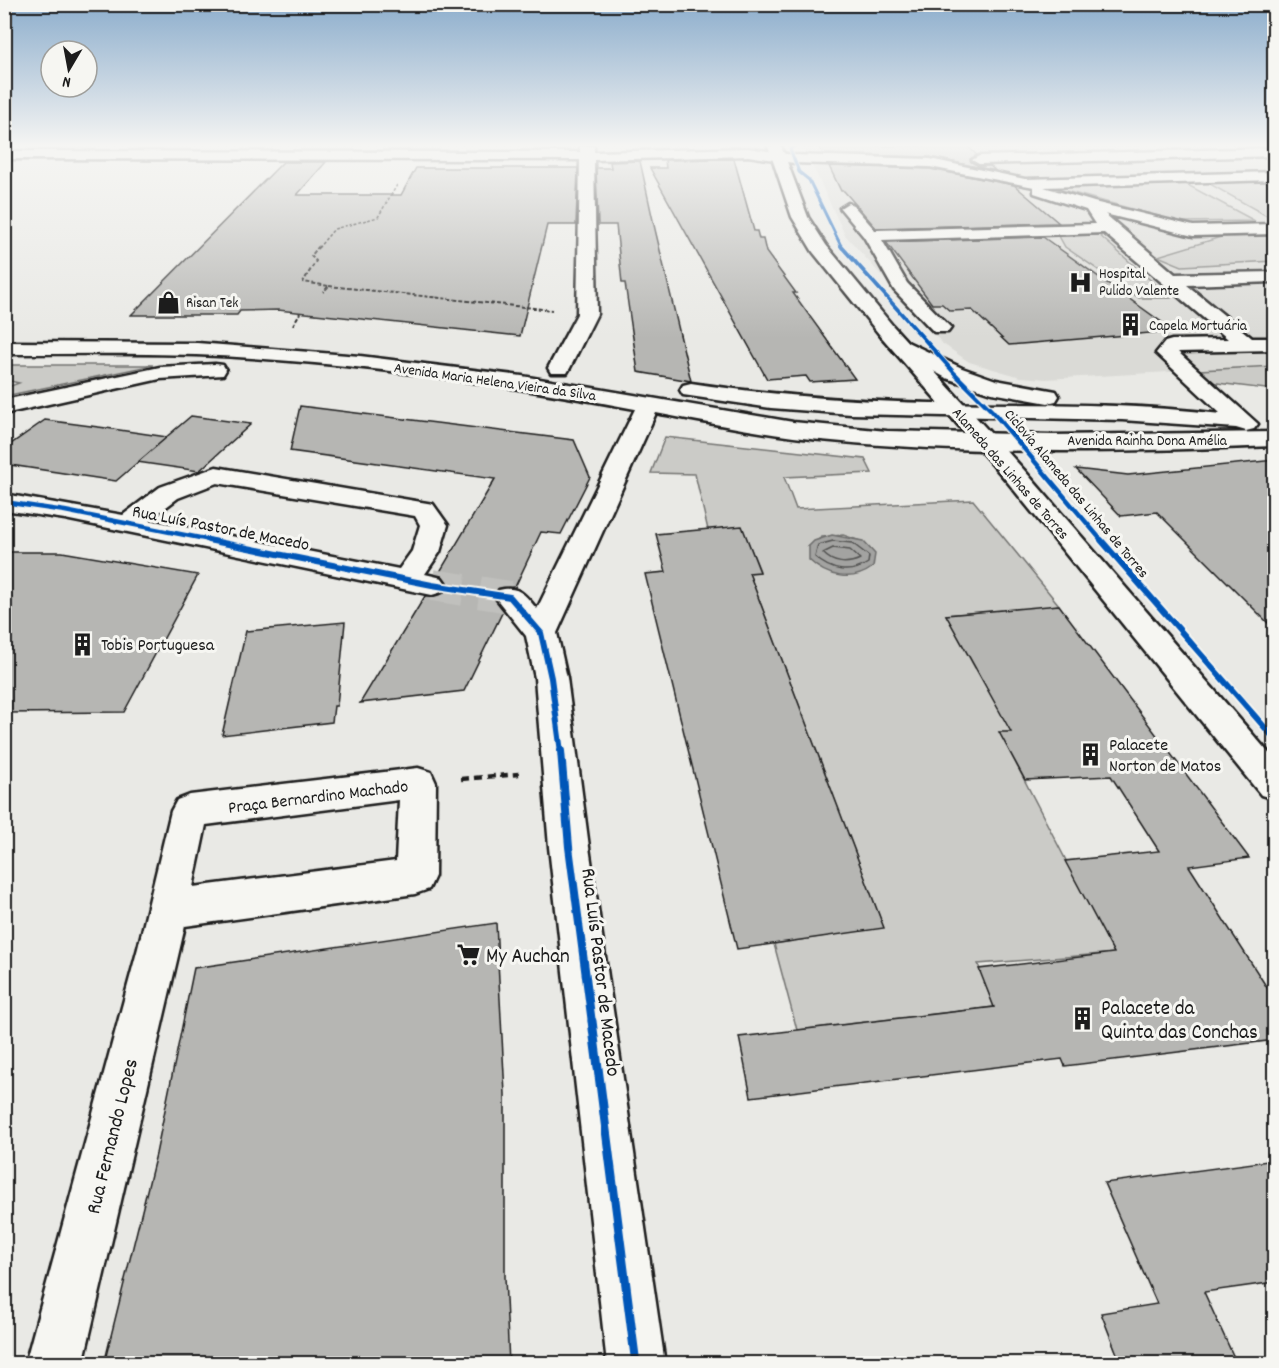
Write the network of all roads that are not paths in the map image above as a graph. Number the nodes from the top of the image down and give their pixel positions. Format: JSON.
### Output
{"nodes":[{"id":1,"x":587,"y":210,"type":"edge"},
{"id":2,"x":798,"y":210,"type":"edge"},
{"id":3,"x":850,"y":210,"type":"edge"},
{"id":4,"x":1092,"y":210,"type":"edge"},
{"id":5,"x":1105,"y":210,"type":"edge"},
{"id":6,"x":1108,"y":228,"type":"junction"},
{"id":7,"x":1275,"y":229,"type":"edge"},
{"id":8,"x":1193,"y":231,"type":"junction"},
{"id":9,"x":871,"y":235,"type":"junction"},
{"id":10,"x":1134,"y":250,"type":"junction"},
{"id":11,"x":1275,"y":277,"type":"edge"},
{"id":12,"x":1172,"y":280,"type":"junction"},
{"id":13,"x":941,"y":328,"type":"dead end"},
{"id":14,"x":4,"y":333,"type":"edge"},
{"id":15,"x":899,"y":344,"type":"junction"},
{"id":16,"x":1275,"y":344,"type":"edge"},
{"id":17,"x":1248,"y":345,"type":"junction"},
{"id":18,"x":4,"y":348,"type":"edge"},
{"id":19,"x":559,"y":368,"type":"junction"},
{"id":20,"x":581,"y":372,"type":"dead end"},
{"id":21,"x":653,"y":395,"type":"junction"},
{"id":22,"x":4,"y":407,"type":"edge"},
{"id":23,"x":957,"y":410,"type":"junction"},
{"id":24,"x":1124,"y":411,"type":"junction"},
{"id":25,"x":1246,"y":424,"type":"junction"},
{"id":26,"x":1275,"y":429,"type":"edge"},
{"id":27,"x":1275,"y":439,"type":"edge"},
{"id":28,"x":984,"y":440,"type":"junction"},
{"id":29,"x":4,"y":502,"type":"edge"},
{"id":30,"x":129,"y":524,"type":"junction"},
{"id":31,"x":510,"y":597,"type":"tunnel mouth"},
{"id":32,"x":542,"y":633,"type":"junction"},
{"id":33,"x":1275,"y":784,"type":"edge"},
{"id":34,"x":168,"y":909,"type":"junction"},
{"id":35,"x":54,"y":1364,"type":"edge"},
{"id":36,"x":636,"y":1364,"type":"edge"}],
"edges":[{"from":1,"to":19,"type":"street"},
{"from":2,"to":15,"type":"street","name":"Alameda das Linhas de Torres"},
{"from":3,"to":9,"type":"street"},
{"from":4,"to":6,"type":"street"},
{"from":5,"to":8,"type":"street"},
{"from":6,"to":9,"type":"street"},
{"from":6,"to":10,"type":"street"},
{"from":7,"to":8,"type":"street"},
{"from":8,"to":10,"type":"street"},
{"from":9,"to":13,"type":"street"},
{"from":10,"to":12,"type":"street"},
{"from":11,"to":12,"type":"street"},
{"from":12,"to":17,"type":"street"},
{"from":14,"to":19,"type":"street","name":"Avenida Maria Helena Vieira da Silva"},
{"from":15,"to":23,"type":"street","name":"Alameda das Linhas de Torres"},
{"from":15,"to":24,"type":"street","name":"Avenida Rainha Dona Amélia"},
{"from":16,"to":17,"type":"street"},
{"from":17,"to":25,"type":"street"},
{"from":18,"to":21,"type":"street","name":"Avenida Maria Helena Vieira da Silva"},
{"from":19,"to":20,"type":"street","name":"Avenida Maria Helena Vieira da Silva"},
{"from":21,"to":22,"type":"street"},
{"from":21,"to":23,"type":"street","name":"Avenida Maria Helena Vieira da Silva"},
{"from":21,"to":28,"type":"street","name":"Avenida Maria Helena Vieira da Silva"},
{"from":21,"to":32,"type":"street"},
{"from":23,"to":24,"type":"street","name":"Avenida Rainha Dona Amélia"},
{"from":23,"to":28,"type":"street","name":"Alameda das Linhas de Torres"},
{"from":24,"to":25,"type":"street","name":"Avenida Rainha Dona Amélia"},
{"from":25,"to":26,"type":"street","name":"Avenida Rainha Dona Amélia"},
{"from":27,"to":28,"type":"street","name":"Avenida Rainha Dona Amélia"},
{"from":28,"to":33,"type":"street","name":"Alameda das Linhas de Torres"},
{"from":29,"to":30,"type":"street","name":"Rua Luís Pastor de Macedo"},
{"from":30,"to":30,"type":"street","name":"Rua Luís Pastor de Macedo"},
{"from":31,"to":32,"type":"street"},
{"from":32,"to":36,"type":"street","name":"Rua Luís Pastor de Macedo"},
{"from":34,"to":34,"type":"street","name":"Praça Bernardino Machado"},
{"from":34,"to":35,"type":"street","name":"Rua Fernando Lopes"}]}
